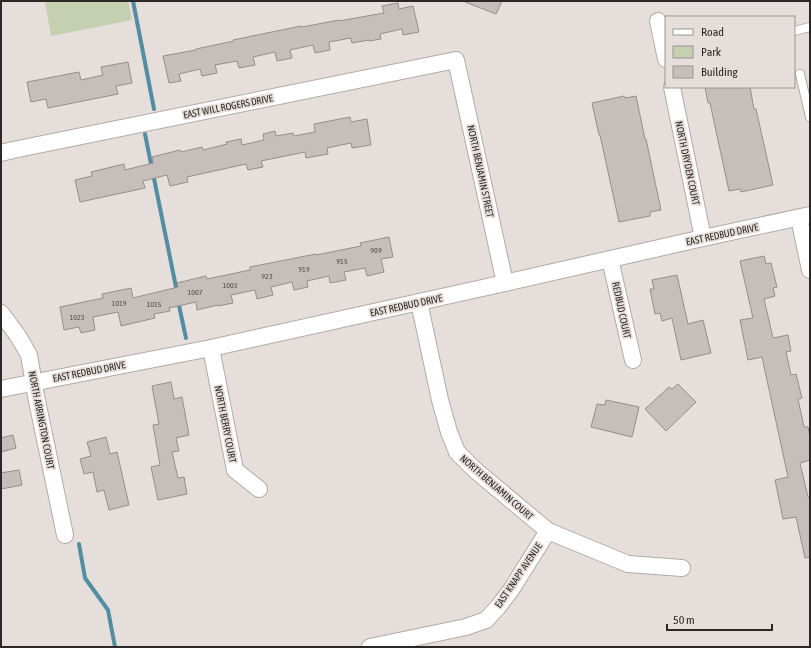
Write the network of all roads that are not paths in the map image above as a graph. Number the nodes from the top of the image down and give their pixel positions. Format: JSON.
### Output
{"nodes":[{"id":1,"x":658,"y":21,"type":"dead end"},
{"id":2,"x":810,"y":27,"type":"edge"},
{"id":3,"x":795,"y":31,"type":"edge"},
{"id":4,"x":665,"y":54,"type":"edge"},
{"id":5,"x":456,"y":60,"type":"joint"},
{"id":6,"x":800,"y":74,"type":"dead end"},
{"id":7,"x":672,"y":88,"type":"edge"},
{"id":8,"x":810,"y":117,"type":"edge"},
{"id":9,"x":1,"y":153,"type":"edge"},
{"id":10,"x":804,"y":217,"type":"edge"},
{"id":11,"x":703,"y":238,"type":"junction"},
{"id":12,"x":610,"y":259,"type":"junction"},
{"id":13,"x":810,"y":270,"type":"edge"},
{"id":14,"x":505,"y":283,"type":"junction"},
{"id":15,"x":419,"y":302,"type":"junction"},
{"id":16,"x":1,"y":313,"type":"edge"},
{"id":17,"x":211,"y":348,"type":"junction"},
{"id":18,"x":633,"y":360,"type":"dead end"},
{"id":19,"x":34,"y":382,"type":"junction"},
{"id":20,"x":1,"y":389,"type":"edge"},
{"id":21,"x":259,"y":489,"type":"dead end"},
{"id":22,"x":548,"y":531,"type":"junction"},
{"id":23,"x":65,"y":534,"type":"dead end"},
{"id":24,"x":682,"y":568,"type":"dead end"},
{"id":25,"x":370,"y":647,"type":"edge"}],
"edges":[{"from":1,"to":4,"type":"street"},
{"from":2,"to":3,"type":"lane"},
{"from":5,"to":9,"type":"street","name":"EAST WILL ROGERS DRIVE"},
{"from":5,"to":14,"type":"street","name":"NORTH BENJAMIN STREET"},
{"from":6,"to":8,"type":"lane"},
{"from":7,"to":11,"type":"street","name":"NORTH DRYDEN COURT"},
{"from":10,"to":11,"type":"street","name":"EAST REDBUD DRIVE"},
{"from":10,"to":13,"type":"street"},
{"from":11,"to":12,"type":"street","name":"EAST REDBUD DRIVE"},
{"from":12,"to":14,"type":"street","name":"EAST REDBUD DRIVE"},
{"from":12,"to":18,"type":"street","name":"REDBUD COURT"},
{"from":14,"to":15,"type":"street","name":"EAST REDBUD DRIVE"},
{"from":15,"to":17,"type":"street","name":"EAST REDBUD DRIVE"},
{"from":15,"to":22,"type":"street","name":"NORTH BENJAMIN COURT"},
{"from":16,"to":19,"type":"street","name":"NORTH ARRINGTON COURT"},
{"from":17,"to":19,"type":"street","name":"EAST REDBUD DRIVE"},
{"from":17,"to":21,"type":"street","name":"NORTH BERRY COURT"},
{"from":19,"to":20,"type":"street","name":"EAST REDBUD DRIVE"},
{"from":19,"to":23,"type":"street","name":"NORTH ARRINGTON COURT"},
{"from":22,"to":24,"type":"street","name":"NORTH BENJAMIN COURT"},
{"from":22,"to":25,"type":"street","name":"EAST KNAPP AVENUE"}]}
